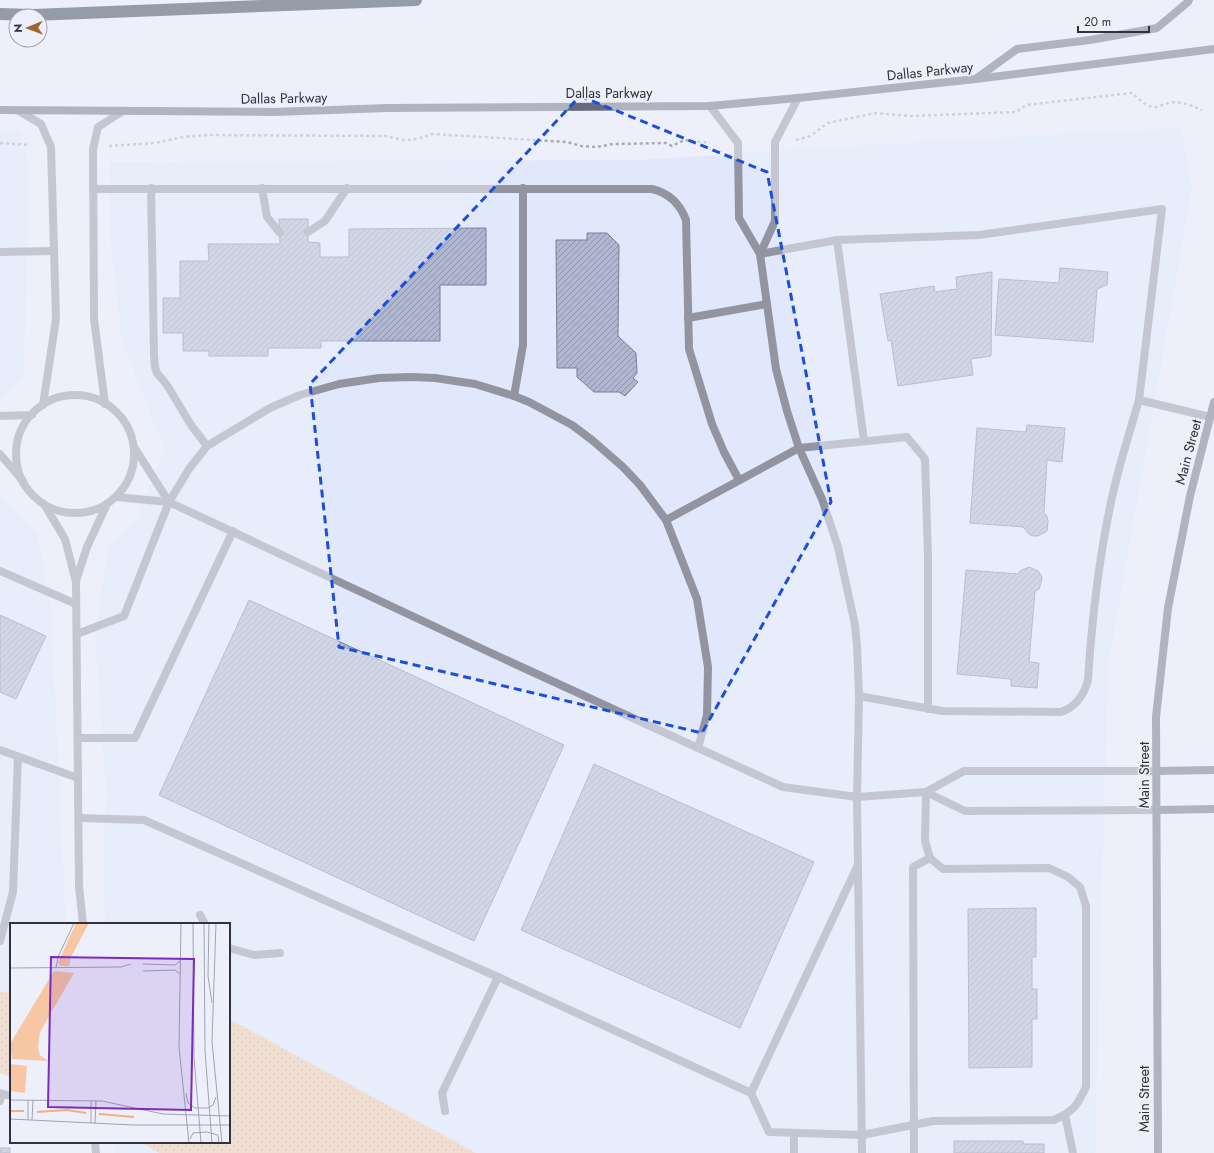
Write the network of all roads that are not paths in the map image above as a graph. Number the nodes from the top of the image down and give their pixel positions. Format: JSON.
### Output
{"nodes":[{"id":1,"x":416,"y":0,"type":"edge"},
{"id":2,"x":1189,"y":0,"type":"edge"},
{"id":3,"x":0,"y":14,"type":"edge"},
{"id":4,"x":1214,"y":49,"type":"edge"},
{"id":5,"x":976,"y":79,"type":"junction"},
{"id":6,"x":798,"y":98,"type":"junction"},
{"id":7,"x":710,"y":106,"type":"junction"},
{"id":8,"x":0,"y":110,"type":"edge"},
{"id":9,"x":19,"y":111,"type":"junction"},
{"id":10,"x":123,"y":111,"type":"junction"},
{"id":11,"x":151,"y":188,"type":"junction"},
{"id":12,"x":262,"y":188,"type":"junction"},
{"id":13,"x":347,"y":188,"type":"junction"},
{"id":14,"x":523,"y":188,"type":"junction"},
{"id":15,"x":93,"y":189,"type":"junction"},
{"id":16,"x":308,"y":232,"type":"dead end"},
{"id":17,"x":280,"y":233,"type":"dead end"},
{"id":18,"x":837,"y":240,"type":"junction"},
{"id":19,"x":54,"y":251,"type":"junction"},
{"id":20,"x":0,"y":252,"type":"edge"},
{"id":21,"x":760,"y":254,"type":"junction"},
{"id":22,"x":767,"y":304,"type":"junction"},
{"id":23,"x":688,"y":318,"type":"junction"},
{"id":24,"x":514,"y":396,"type":"junction"},
{"id":25,"x":1139,"y":400,"type":"junction"},
{"id":26,"x":1214,"y":402,"type":"edge"},
{"id":27,"x":105,"y":404,"type":"junction"},
{"id":28,"x":43,"y":405,"type":"junction"},
{"id":29,"x":32,"y":415,"type":"junction"},
{"id":30,"x":0,"y":416,"type":"edge"},
{"id":31,"x":1210,"y":417,"type":"junction"},
{"id":32,"x":864,"y":441,"type":"junction"},
{"id":33,"x":207,"y":446,"type":"junction"},
{"id":34,"x":134,"y":447,"type":"junction"},
{"id":35,"x":799,"y":448,"type":"junction"},
{"id":36,"x":0,"y":454,"type":"edge"},
{"id":37,"x":739,"y":480,"type":"junction"},
{"id":38,"x":23,"y":481,"type":"junction"},
{"id":39,"x":116,"y":496,"type":"junction"},
{"id":40,"x":169,"y":502,"type":"junction"},
{"id":41,"x":44,"y":504,"type":"junction"},
{"id":42,"x":107,"y":504,"type":"junction"},
{"id":43,"x":666,"y":520,"type":"junction"},
{"id":44,"x":232,"y":531,"type":"junction"},
{"id":45,"x":0,"y":571,"type":"edge"},
{"id":46,"x":76,"y":582,"type":"junction"},
{"id":47,"x":76,"y":604,"type":"junction"},
{"id":48,"x":77,"y":634,"type":"junction"},
{"id":49,"x":859,"y":696,"type":"junction"},
{"id":50,"x":928,"y":709,"type":"junction"},
{"id":51,"x":78,"y":738,"type":"junction"},
{"id":52,"x":698,"y":748,"type":"junction"},
{"id":53,"x":0,"y":750,"type":"edge"},
{"id":54,"x":18,"y":757,"type":"junction"},
{"id":55,"x":1214,"y":770,"type":"edge"},
{"id":56,"x":1156,"y":771,"type":"junction"},
{"id":57,"x":78,"y":778,"type":"junction"},
{"id":58,"x":926,"y":792,"type":"junction"},
{"id":59,"x":857,"y":797,"type":"junction"},
{"id":60,"x":1214,"y":809,"type":"edge"},
{"id":61,"x":1157,"y":810,"type":"junction"},
{"id":62,"x":79,"y":818,"type":"junction"},
{"id":63,"x":930,"y":858,"type":"junction"},
{"id":64,"x":858,"y":864,"type":"junction"},
{"id":65,"x":200,"y":915,"type":"dead end"},
{"id":66,"x":82,"y":923,"type":"edge"},
{"id":67,"x":204,"y":923,"type":"edge"},
{"id":68,"x":0,"y":941,"type":"edge"},
{"id":69,"x":230,"y":948,"type":"edge"},
{"id":70,"x":280,"y":953,"type":"dead end"},
{"id":71,"x":498,"y":977,"type":"junction"},
{"id":72,"x":751,"y":1093,"type":"junction"},
{"id":73,"x":445,"y":1111,"type":"dead end"},
{"id":74,"x":1065,"y":1115,"type":"junction"},
{"id":75,"x":914,"y":1125,"type":"junction"},
{"id":76,"x":794,"y":1133,"type":"junction"},
{"id":77,"x":862,"y":1134,"type":"junction"},
{"id":78,"x":95,"y":1143,"type":"edge"},
{"id":79,"x":96,"y":1153,"type":"edge"},
{"id":80,"x":794,"y":1153,"type":"edge"},
{"id":81,"x":862,"y":1153,"type":"edge"},
{"id":82,"x":914,"y":1153,"type":"edge"},
{"id":83,"x":1073,"y":1153,"type":"edge"},
{"id":84,"x":1158,"y":1153,"type":"edge"}],
"edges":[{"from":1,"to":3,"type":"highway"},
{"from":2,"to":5,"type":"main road"},
{"from":4,"to":5,"type":"main road","name":"Dallas Parkway"},
{"from":5,"to":6,"type":"main road","name":"Dallas Parkway"},
{"from":6,"to":7,"type":"main road","name":"Dallas Parkway"},
{"from":6,"to":21,"type":"street"},
{"from":7,"to":10,"type":"main road","name":"Dallas Parkway"},
{"from":7,"to":21,"type":"street"},
{"from":8,"to":9,"type":"main road","name":"Dallas Parkway"},
{"from":9,"to":10,"type":"main road","name":"Dallas Parkway"},
{"from":9,"to":19,"type":"street"},
{"from":10,"to":15,"type":"street"},
{"from":11,"to":12,"type":"street"},
{"from":11,"to":15,"type":"street"},
{"from":11,"to":33,"type":"street"},
{"from":12,"to":13,"type":"street"},
{"from":12,"to":17,"type":"street"},
{"from":13,"to":14,"type":"street"},
{"from":13,"to":16,"type":"street"},
{"from":14,"to":23,"type":"street"},
{"from":14,"to":24,"type":"street"},
{"from":15,"to":27,"type":"street"},
{"from":18,"to":21,"type":"street"},
{"from":18,"to":25,"type":"street"},
{"from":18,"to":32,"type":"street"},
{"from":19,"to":20,"type":"street"},
{"from":19,"to":28,"type":"street"},
{"from":21,"to":22,"type":"street"},
{"from":22,"to":23,"type":"street"},
{"from":22,"to":35,"type":"street"},
{"from":23,"to":37,"type":"street"},
{"from":24,"to":33,"type":"street"},
{"from":24,"to":43,"type":"street"},
{"from":25,"to":31,"type":"street"},
{"from":25,"to":50,"type":"street"},
{"from":26,"to":31,"type":"main road","name":"Main Street"},
{"from":27,"to":28,"type":"street"},
{"from":27,"to":34,"type":"street"},
{"from":28,"to":29,"type":"street"},
{"from":29,"to":30,"type":"street"},
{"from":29,"to":38,"type":"street"},
{"from":31,"to":56,"type":"main road","name":"Main Street"},
{"from":32,"to":35,"type":"street"},
{"from":32,"to":50,"type":"street"},
{"from":33,"to":40,"type":"street"},
{"from":34,"to":39,"type":"street"},
{"from":34,"to":40,"type":"street"},
{"from":35,"to":37,"type":"street"},
{"from":35,"to":49,"type":"street"},
{"from":36,"to":38,"type":"street"},
{"from":37,"to":43,"type":"street"},
{"from":38,"to":41,"type":"street"},
{"from":39,"to":40,"type":"street"},
{"from":39,"to":42,"type":"street"},
{"from":40,"to":44,"type":"street"},
{"from":40,"to":48,"type":"street"},
{"from":41,"to":42,"type":"street"},
{"from":41,"to":46,"type":"street"},
{"from":42,"to":46,"type":"street"},
{"from":43,"to":52,"type":"street"},
{"from":44,"to":51,"type":"street"},
{"from":44,"to":52,"type":"street"},
{"from":45,"to":47,"type":"street"},
{"from":46,"to":47,"type":"street"},
{"from":47,"to":48,"type":"street"},
{"from":48,"to":51,"type":"street"},
{"from":49,"to":50,"type":"street"},
{"from":49,"to":59,"type":"street"},
{"from":51,"to":57,"type":"street"},
{"from":52,"to":59,"type":"street"},
{"from":53,"to":54,"type":"street"},
{"from":54,"to":57,"type":"street"},
{"from":54,"to":68,"type":"street"},
{"from":55,"to":56,"type":"main road"},
{"from":56,"to":58,"type":"street"},
{"from":56,"to":61,"type":"main road","name":"Main Street"},
{"from":57,"to":62,"type":"street"},
{"from":58,"to":59,"type":"street"},
{"from":58,"to":61,"type":"street"},
{"from":58,"to":63,"type":"street"},
{"from":59,"to":64,"type":"street"},
{"from":60,"to":61,"type":"main road"},
{"from":61,"to":84,"type":"main road","name":"Main Street"},
{"from":62,"to":66,"type":"street"},
{"from":62,"to":71,"type":"street"},
{"from":63,"to":74,"type":"street"},
{"from":63,"to":75,"type":"street"},
{"from":64,"to":72,"type":"street"},
{"from":64,"to":77,"type":"street"},
{"from":65,"to":67,"type":"street"},
{"from":69,"to":70,"type":"street"},
{"from":71,"to":72,"type":"street"},
{"from":71,"to":73,"type":"street"},
{"from":72,"to":76,"type":"street"},
{"from":74,"to":75,"type":"street"},
{"from":74,"to":83,"type":"street"},
{"from":75,"to":77,"type":"street"},
{"from":75,"to":82,"type":"street"},
{"from":76,"to":77,"type":"street"},
{"from":76,"to":80,"type":"street"},
{"from":77,"to":81,"type":"street"},
{"from":78,"to":79,"type":"street"}]}
